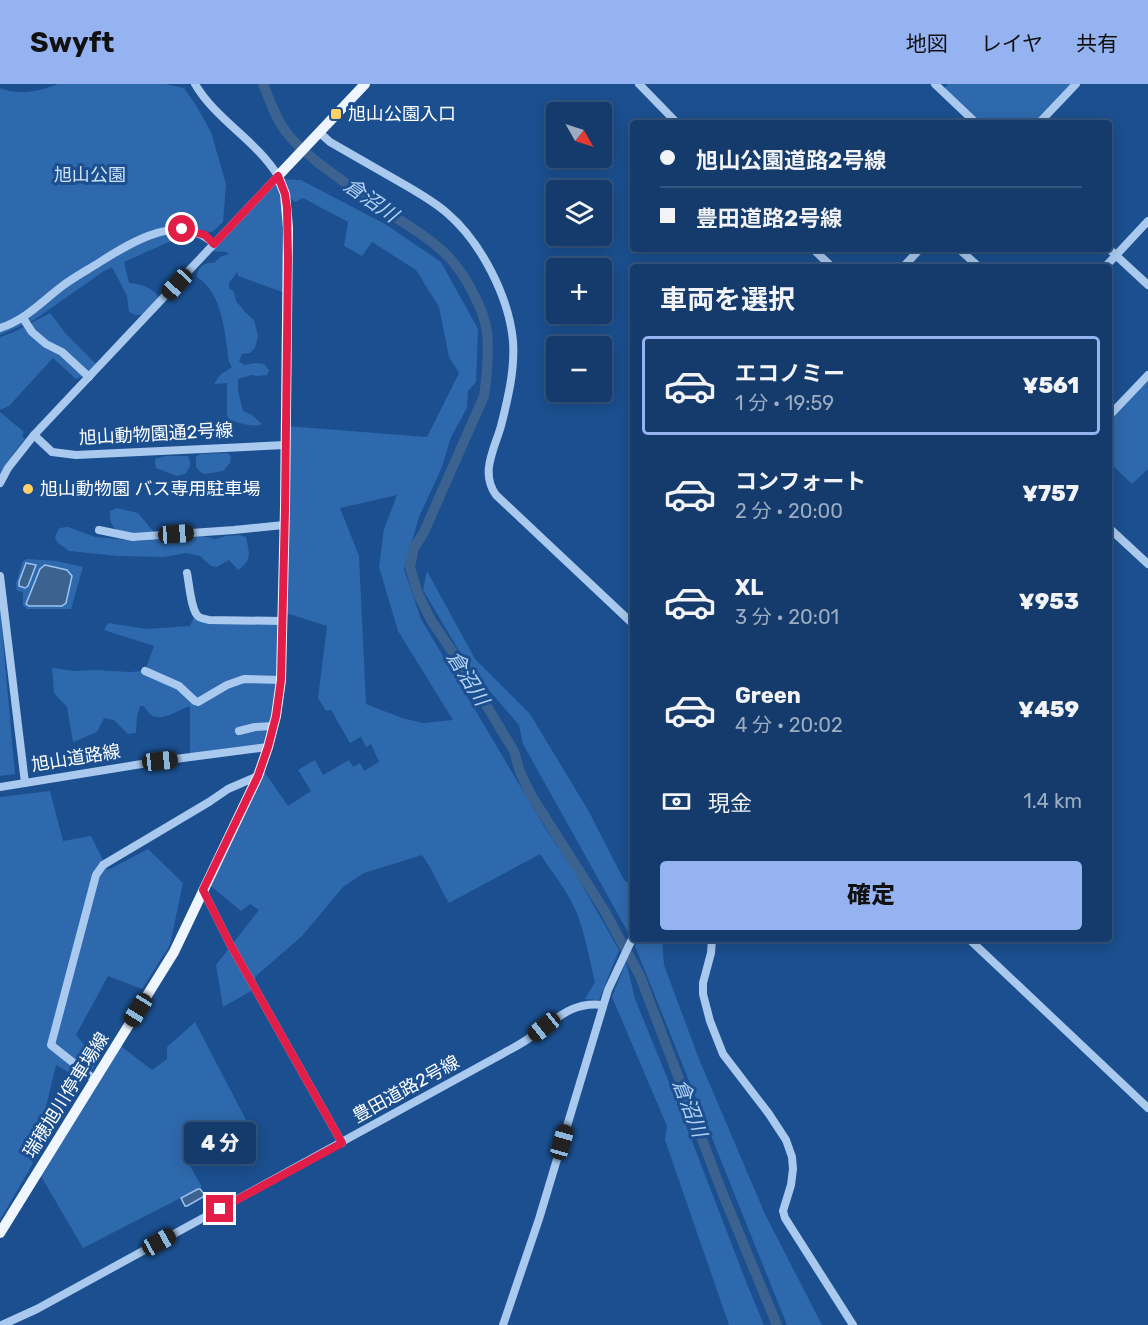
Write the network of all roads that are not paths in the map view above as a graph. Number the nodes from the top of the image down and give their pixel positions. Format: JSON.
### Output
{"nodes":[{"id":1,"x":195,"y":84,"type":"edge"},
{"id":2,"x":364,"y":84,"type":"edge"},
{"id":3,"x":639,"y":84,"type":"edge"},
{"id":4,"x":935,"y":84,"type":"edge"},
{"id":5,"x":1076,"y":84,"type":"edge"},
{"id":6,"x":674,"y":120,"type":"edge"},
{"id":7,"x":973,"y":120,"type":"edge"},
{"id":8,"x":1042,"y":120,"type":"edge"},
{"id":9,"x":316,"y":135,"type":"junction"},
{"id":10,"x":278,"y":176,"type":"junction"},
{"id":11,"x":1148,"y":221,"type":"edge"},
{"id":12,"x":214,"y":244,"type":"junction"},
{"id":13,"x":816,"y":252,"type":"edge"},
{"id":14,"x":917,"y":252,"type":"edge"},
{"id":15,"x":962,"y":252,"type":"edge"},
{"id":16,"x":1112,"y":252,"type":"edge"},
{"id":17,"x":1116,"y":255,"type":"junction"},
{"id":18,"x":829,"y":264,"type":"edge"},
{"id":19,"x":906,"y":264,"type":"edge"},
{"id":20,"x":976,"y":264,"type":"edge"},
{"id":21,"x":1108,"y":264,"type":"edge"},
{"id":22,"x":1148,"y":285,"type":"edge"},
{"id":23,"x":24,"y":318,"type":"junction"},
{"id":24,"x":0,"y":328,"type":"edge"},
{"id":25,"x":1148,"y":375,"type":"edge"},
{"id":26,"x":89,"y":377,"type":"junction"},
{"id":27,"x":1112,"y":413,"type":"edge"},
{"id":28,"x":34,"y":435,"type":"junction"},
{"id":29,"x":285,"y":445,"type":"junction"},
{"id":30,"x":0,"y":483,"type":"edge"},
{"id":31,"x":284,"y":525,"type":"junction"},
{"id":32,"x":99,"y":531,"type":"dead end"},
{"id":33,"x":1112,"y":531,"type":"edge"},
{"id":34,"x":1148,"y":564,"type":"edge"},
{"id":35,"x":187,"y":573,"type":"dead end"},
{"id":36,"x":0,"y":576,"type":"edge"},
{"id":37,"x":283,"y":621,"type":"junction"},
{"id":38,"x":630,"y":621,"type":"edge"},
{"id":39,"x":145,"y":671,"type":"dead end"},
{"id":40,"x":281,"y":680,"type":"junction"},
{"id":41,"x":274,"y":726,"type":"junction"},
{"id":42,"x":239,"y":730,"type":"dead end"},
{"id":43,"x":268,"y":747,"type":"junction"},
{"id":44,"x":258,"y":776,"type":"junction"},
{"id":45,"x":25,"y":783,"type":"junction"},
{"id":46,"x":0,"y":787,"type":"edge"},
{"id":47,"x":203,"y":890,"type":"junction"},
{"id":48,"x":631,"y":942,"type":"edge"},
{"id":49,"x":712,"y":942,"type":"edge"},
{"id":50,"x":972,"y":942,"type":"edge"},
{"id":51,"x":603,"y":1005,"type":"junction"},
{"id":52,"x":95,"y":1079,"type":"junction"},
{"id":53,"x":1148,"y":1108,"type":"edge"},
{"id":54,"x":342,"y":1143,"type":"junction"},
{"id":55,"x":0,"y":1233,"type":"edge"},
{"id":56,"x":2,"y":1325,"type":"edge"},
{"id":57,"x":503,"y":1325,"type":"edge"},
{"id":58,"x":853,"y":1325,"type":"edge"}],
"edges":[{"from":1,"to":10,"type":"street"},
{"from":2,"to":9,"type":"main road"},
{"from":3,"to":6,"type":"street"},
{"from":4,"to":7,"type":"street"},
{"from":5,"to":8,"type":"street"},
{"from":9,"to":10,"type":"main road"},
{"from":9,"to":38,"type":"street"},
{"from":10,"to":12,"type":"street"},
{"from":10,"to":29,"type":"main road","name":"瑞穂旭川停車場線"},
{"from":11,"to":17,"type":"street"},
{"from":12,"to":23,"type":"street"},
{"from":12,"to":26,"type":"street"},
{"from":13,"to":18,"type":"street"},
{"from":14,"to":19,"type":"street"},
{"from":15,"to":20,"type":"street"},
{"from":16,"to":17,"type":"street"},
{"from":17,"to":21,"type":"street"},
{"from":17,"to":22,"type":"street"},
{"from":23,"to":24,"type":"street"},
{"from":23,"to":26,"type":"street"},
{"from":25,"to":27,"type":"street"},
{"from":26,"to":28,"type":"street"},
{"from":28,"to":29,"type":"street","name":"旭山動物園通2号線"},
{"from":28,"to":30,"type":"street"},
{"from":29,"to":31,"type":"main road","name":"瑞穂旭川停車場線"},
{"from":31,"to":32,"type":"street"},
{"from":31,"to":37,"type":"main road","name":"瑞穂旭川停車場線"},
{"from":33,"to":34,"type":"street"},
{"from":35,"to":37,"type":"street"},
{"from":36,"to":45,"type":"street","name":"旭山道路線"},
{"from":37,"to":40,"type":"main road","name":"瑞穂旭川停車場線"},
{"from":39,"to":40,"type":"street"},
{"from":40,"to":41,"type":"main road","name":"瑞穂旭川停車場線"},
{"from":41,"to":42,"type":"street"},
{"from":41,"to":43,"type":"main road","name":"瑞穂旭川停車場線"},
{"from":43,"to":44,"type":"main road","name":"瑞穂旭川停車場線"},
{"from":43,"to":45,"type":"street","name":"旭山道路線"},
{"from":44,"to":47,"type":"main road","name":"瑞穂旭川停車場線"},
{"from":44,"to":52,"type":"street"},
{"from":45,"to":46,"type":"street"},
{"from":47,"to":52,"type":"main road","name":"瑞穂旭川停車場線"},
{"from":47,"to":54,"type":"street"},
{"from":48,"to":51,"type":"street"},
{"from":49,"to":58,"type":"street"},
{"from":50,"to":53,"type":"street"},
{"from":51,"to":54,"type":"street","name":"豊田道路2号線"},
{"from":51,"to":57,"type":"street"},
{"from":52,"to":55,"type":"main road","name":"瑞穂旭川停車場線"},
{"from":54,"to":56,"type":"street","name":"豊田道路2号線"}]}
